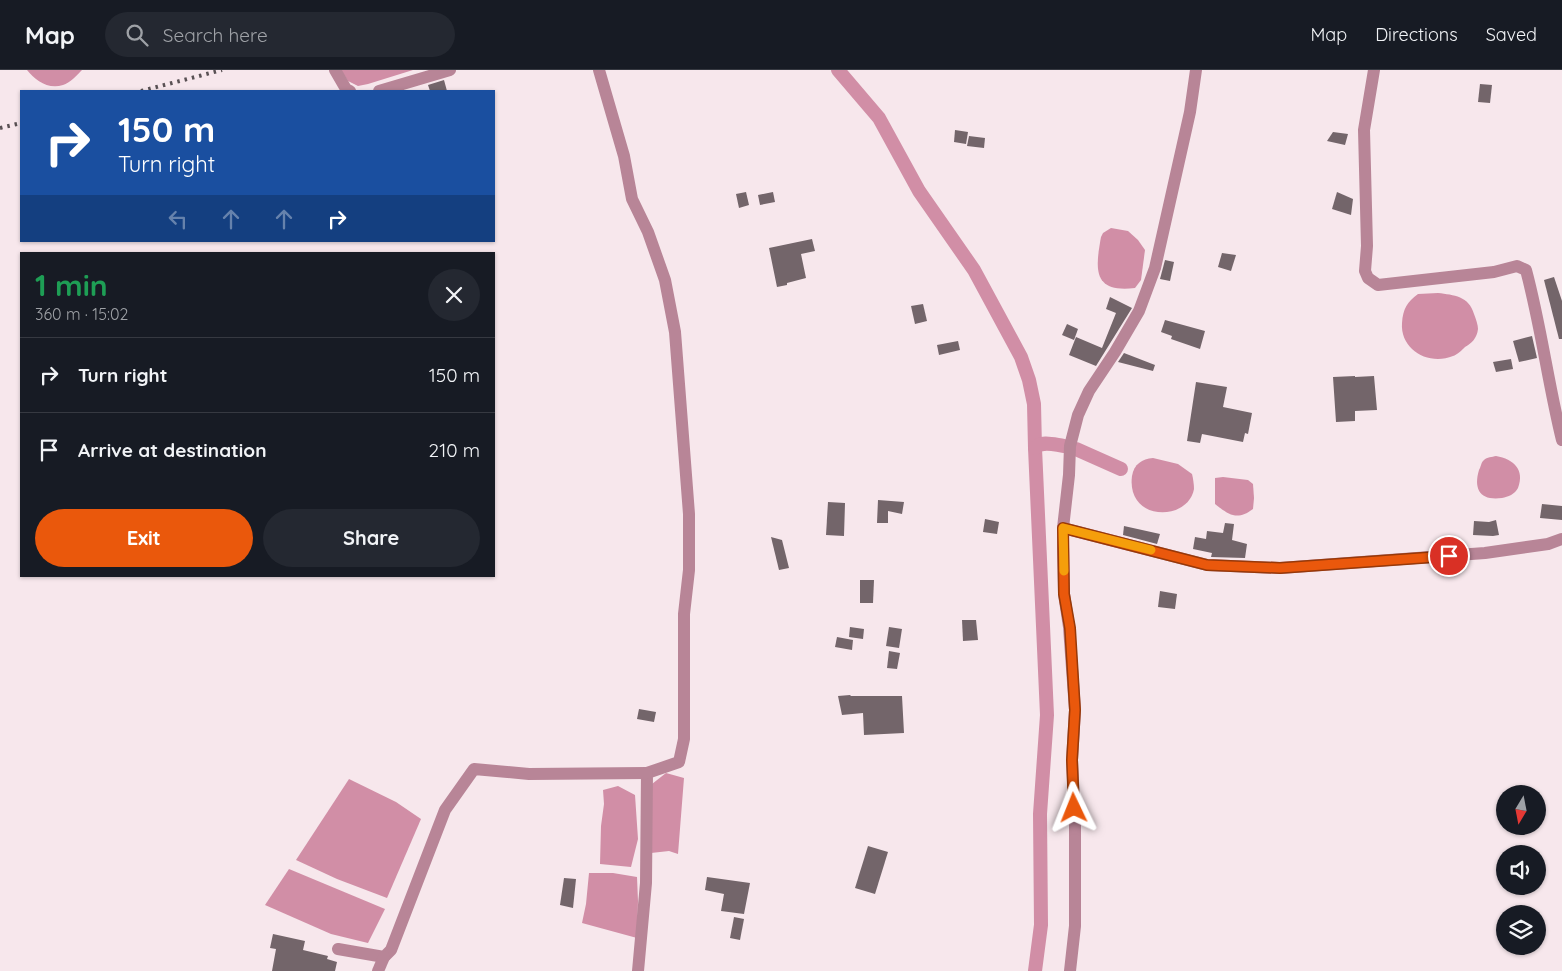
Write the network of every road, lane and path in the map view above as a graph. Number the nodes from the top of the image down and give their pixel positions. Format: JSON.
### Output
{"nodes":[{"id":1,"x":335,"y":70,"type":"edge"},
{"id":2,"x":450,"y":70,"type":"edge"},
{"id":3,"x":599,"y":70,"type":"edge"},
{"id":4,"x":1196,"y":70,"type":"edge"},
{"id":5,"x":1374,"y":70,"type":"edge"},
{"id":6,"x":348,"y":90,"type":"edge"},
{"id":7,"x":383,"y":90,"type":"edge"},
{"id":8,"x":1562,"y":440,"type":"edge"},
{"id":9,"x":1063,"y":528,"type":"junction"},
{"id":10,"x":1562,"y":539,"type":"edge"},
{"id":11,"x":647,"y":774,"type":"junction"},
{"id":12,"x":338,"y":949,"type":"dead end"},
{"id":13,"x":384,"y":957,"type":"junction"},
{"id":14,"x":378,"y":971,"type":"edge"},
{"id":15,"x":638,"y":971,"type":"edge"},
{"id":16,"x":1070,"y":971,"type":"edge"}],
"edges":[{"from":1,"to":6,"type":"street"},
{"from":2,"to":7,"type":"street"},
{"from":3,"to":11,"type":"street"},
{"from":4,"to":9,"type":"street"},
{"from":5,"to":8,"type":"street"},
{"from":9,"to":10,"type":"street"},
{"from":9,"to":16,"type":"street"},
{"from":11,"to":13,"type":"street"},
{"from":11,"to":15,"type":"street"},
{"from":12,"to":13,"type":"street"},
{"from":13,"to":14,"type":"street"}]}
